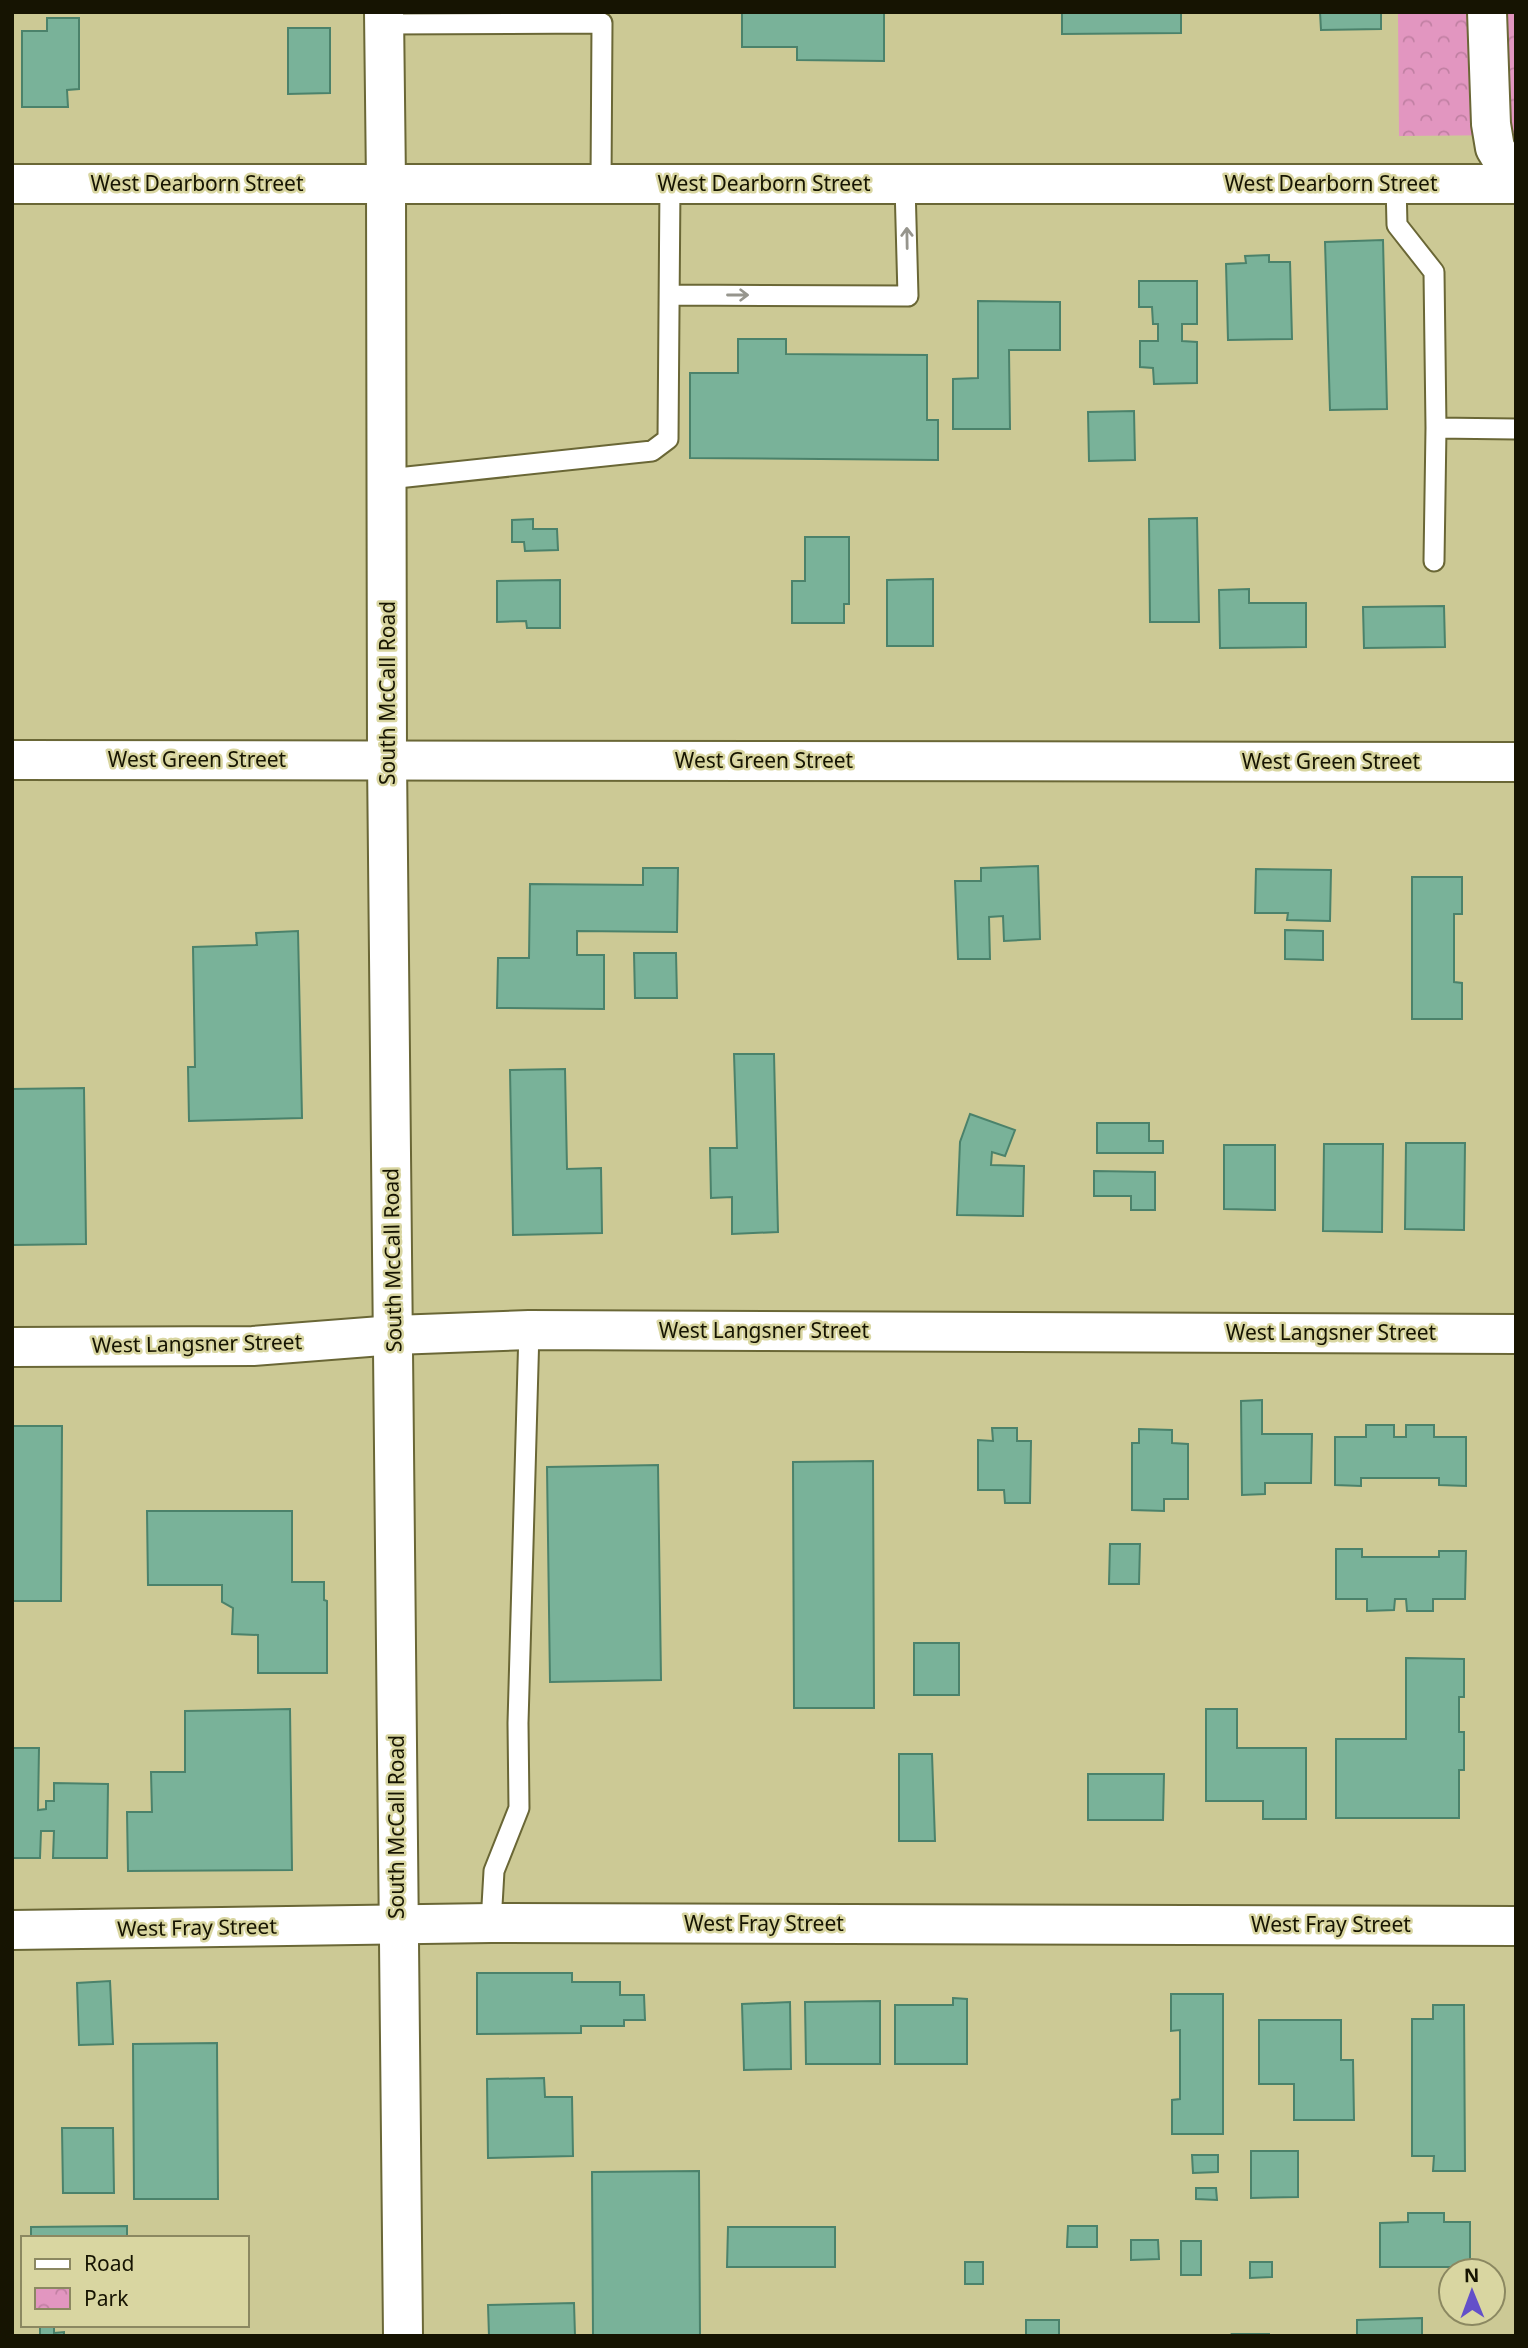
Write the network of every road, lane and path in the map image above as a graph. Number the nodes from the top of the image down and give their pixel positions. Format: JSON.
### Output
{"nodes":[{"id":1,"x":1487,"y":12,"type":"edge"},
{"id":2,"x":384,"y":18,"type":"edge"},
{"id":3,"x":386,"y":183,"type":"junction"},
{"id":4,"x":1516,"y":183,"type":"edge"},
{"id":5,"x":12,"y":184,"type":"edge"},
{"id":6,"x":601,"y":184,"type":"junction"},
{"id":7,"x":670,"y":184,"type":"junction"},
{"id":8,"x":905,"y":184,"type":"junction"},
{"id":9,"x":1396,"y":184,"type":"junction"},
{"id":10,"x":670,"y":295,"type":"junction"},
{"id":11,"x":1436,"y":428,"type":"junction"},
{"id":12,"x":1516,"y":429,"type":"edge"},
{"id":13,"x":388,"y":479,"type":"junction"},
{"id":14,"x":1434,"y":561,"type":"dead end"},
{"id":15,"x":387,"y":759,"type":"junction"},
{"id":16,"x":12,"y":760,"type":"edge"},
{"id":17,"x":1516,"y":762,"type":"edge"},
{"id":18,"x":528,"y":1330,"type":"junction"},
{"id":19,"x":1516,"y":1334,"type":"edge"},
{"id":20,"x":394,"y":1335,"type":"junction"},
{"id":21,"x":12,"y":1347,"type":"edge"},
{"id":22,"x":491,"y":1923,"type":"junction"},
{"id":23,"x":398,"y":1925,"type":"junction"},
{"id":24,"x":1516,"y":1926,"type":"edge"},
{"id":25,"x":12,"y":1930,"type":"edge"},
{"id":26,"x":403,"y":2336,"type":"edge"}],
"edges":[{"from":1,"to":4,"type":"street"},
{"from":2,"to":3,"type":"street","name":"South McCall Road"},
{"from":2,"to":6,"type":"lane"},
{"from":3,"to":5,"type":"street","name":"West Dearborn Street"},
{"from":3,"to":6,"type":"street","name":"West Dearborn Street"},
{"from":3,"to":13,"type":"street","name":"South McCall Road"},
{"from":4,"to":9,"type":"street","name":"West Dearborn Street"},
{"from":6,"to":7,"type":"street","name":"West Dearborn Street"},
{"from":7,"to":8,"type":"street","name":"West Dearborn Street"},
{"from":7,"to":10,"type":"lane"},
{"from":8,"to":9,"type":"street","name":"West Dearborn Street"},
{"from":10,"to":8,"type":"lane","one_way":true},
{"from":9,"to":11,"type":"lane"},
{"from":10,"to":13,"type":"lane"},
{"from":11,"to":12,"type":"lane"},
{"from":11,"to":14,"type":"lane"},
{"from":13,"to":15,"type":"street","name":"South McCall Road"},
{"from":15,"to":16,"type":"street","name":"West Green Street"},
{"from":15,"to":17,"type":"street","name":"West Green Street"},
{"from":15,"to":20,"type":"street","name":"South McCall Road"},
{"from":18,"to":19,"type":"street","name":"West Langsner Street"},
{"from":18,"to":20,"type":"street","name":"West Langsner Street"},
{"from":18,"to":22,"type":"lane"},
{"from":20,"to":21,"type":"street","name":"West Langsner Street"},
{"from":20,"to":23,"type":"street","name":"South McCall Road"},
{"from":22,"to":23,"type":"street","name":"West Fray Street"},
{"from":22,"to":24,"type":"street","name":"West Fray Street"},
{"from":23,"to":25,"type":"street","name":"West Fray Street"},
{"from":23,"to":26,"type":"street","name":"South McCall Road"}]}
